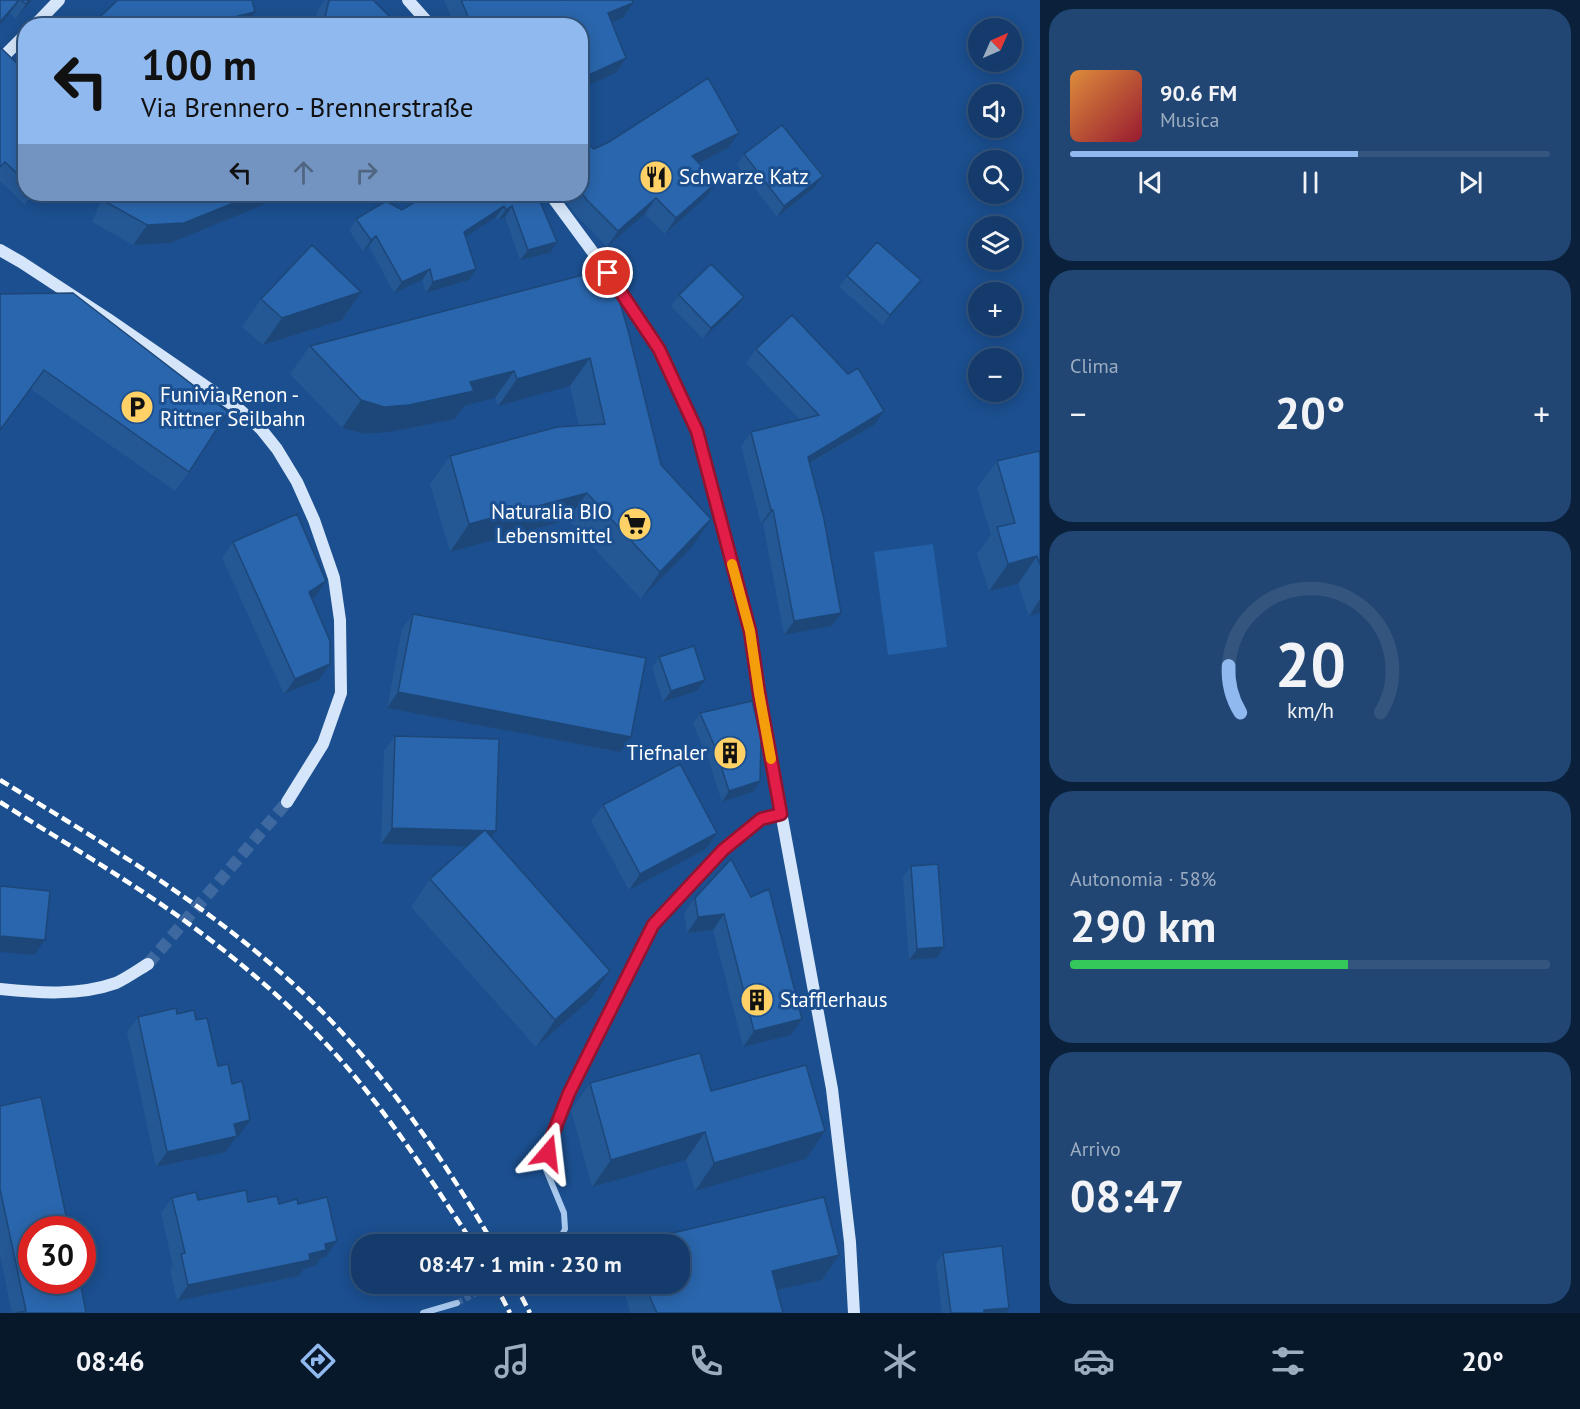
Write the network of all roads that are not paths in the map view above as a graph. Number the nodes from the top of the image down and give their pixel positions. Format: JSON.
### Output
{"nodes":[{"id":1,"x":59,"y":0,"type":"edge"},
{"id":2,"x":408,"y":0,"type":"edge"},
{"id":3,"x":42,"y":18,"type":"edge"},
{"id":4,"x":424,"y":18,"type":"edge"},
{"id":5,"x":18,"y":42,"type":"edge"},
{"id":6,"x":0,"y":60,"type":"edge"},
{"id":7,"x":555,"y":201,"type":"edge"},
{"id":8,"x":0,"y":250,"type":"edge"},
{"id":9,"x":287,"y":802,"type":"tunnel mouth"},
{"id":10,"x":781,"y":814,"type":"junction"},
{"id":11,"x":148,"y":964,"type":"tunnel mouth"},
{"id":12,"x":0,"y":989,"type":"edge"},
{"id":13,"x":563,"y":1234,"type":"edge"},
{"id":14,"x":457,"y":1303,"type":"tunnel mouth"},
{"id":15,"x":440,"y":1311,"type":"edge"},
{"id":16,"x":423,"y":1313,"type":"edge"},
{"id":17,"x":854,"y":1313,"type":"edge"}],
"edges":[{"from":1,"to":3,"type":"street"},
{"from":2,"to":4,"type":"street"},
{"from":5,"to":6,"type":"street"},
{"from":7,"to":10,"type":"street"},
{"from":8,"to":9,"type":"street"},
{"from":10,"to":13,"type":"street"},
{"from":10,"to":17,"type":"street"},
{"from":11,"to":12,"type":"street"},
{"from":14,"to":15,"type":"street"},
{"from":15,"to":16,"type":"street"}]}
